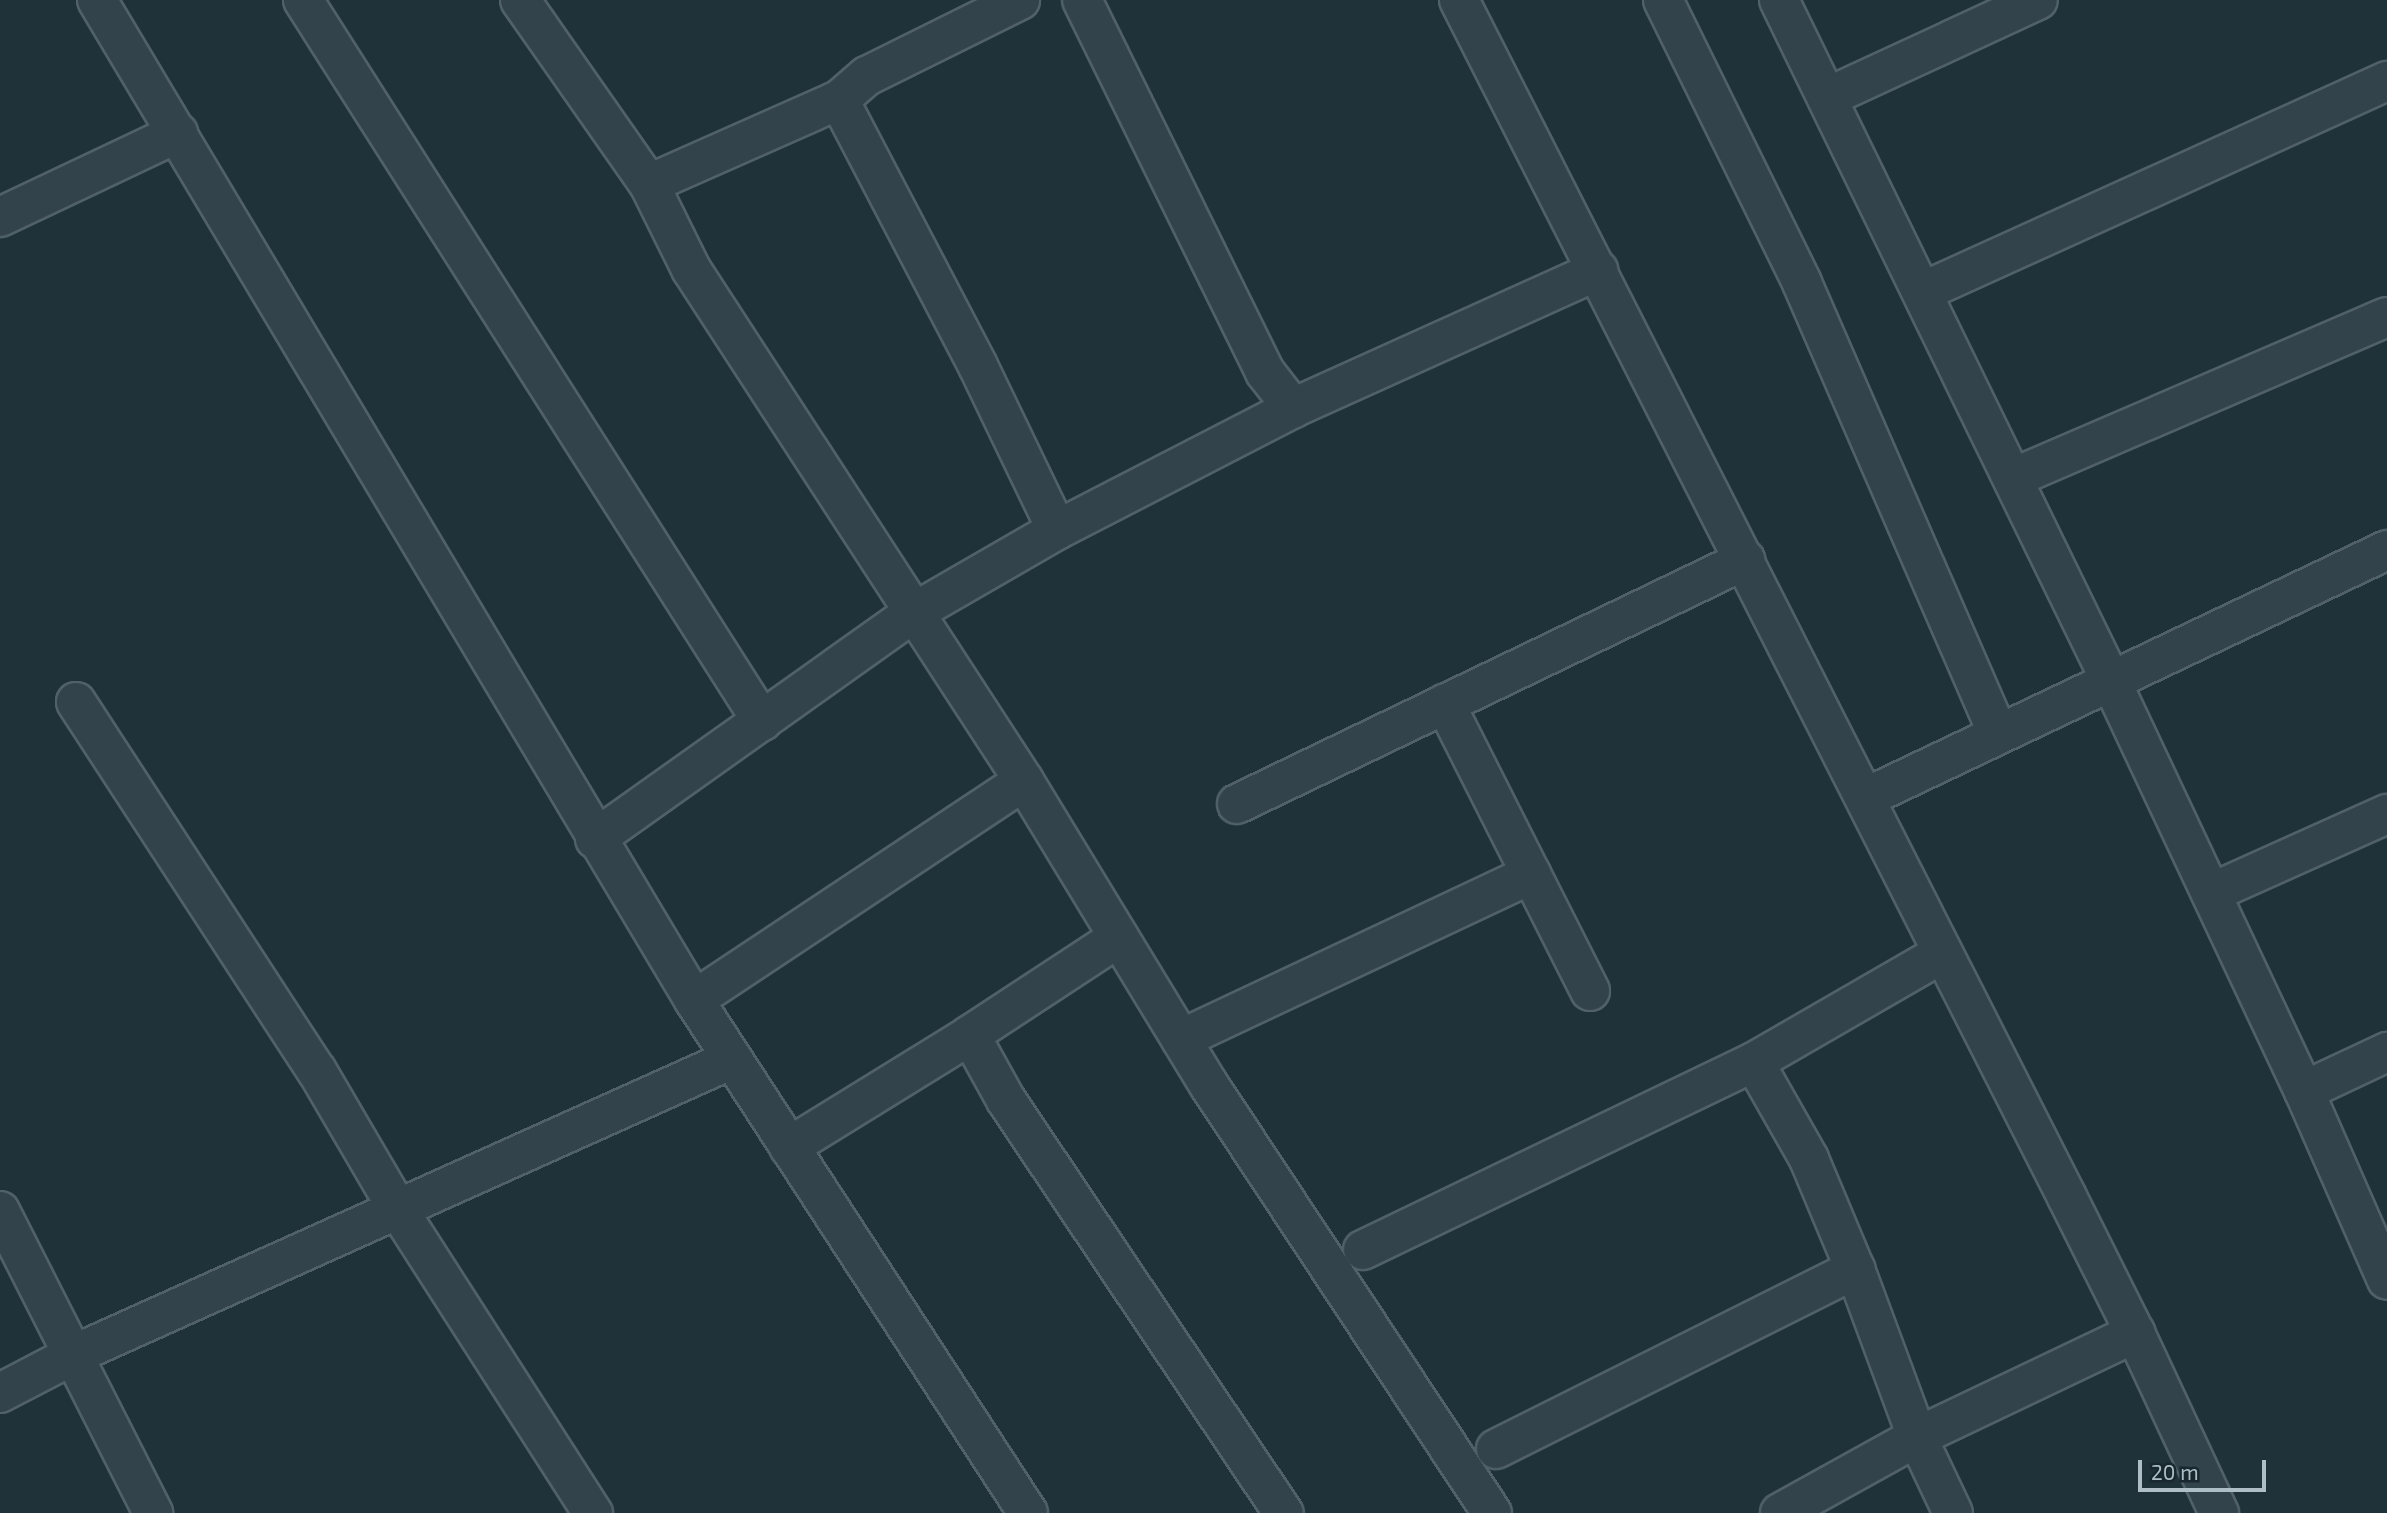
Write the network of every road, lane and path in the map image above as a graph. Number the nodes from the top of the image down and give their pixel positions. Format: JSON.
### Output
{"nodes":[{"id":1,"x":97,"y":0,"type":"edge"},
{"id":2,"x":303,"y":0,"type":"edge"},
{"id":3,"x":520,"y":0,"type":"edge"},
{"id":4,"x":1020,"y":0,"type":"edge"},
{"id":5,"x":1082,"y":0,"type":"edge"},
{"id":6,"x":1459,"y":0,"type":"edge"},
{"id":7,"x":1663,"y":0,"type":"edge"},
{"id":8,"x":1779,"y":0,"type":"edge"},
{"id":9,"x":2038,"y":0,"type":"edge"},
{"id":10,"x":2387,"y":81,"type":"edge"},
{"id":11,"x":1828,"y":97,"type":"junction"},
{"id":12,"x":839,"y":100,"type":"junction"},
{"id":13,"x":178,"y":133,"type":"junction"},
{"id":14,"x":649,"y":184,"type":"junction"},
{"id":15,"x":0,"y":217,"type":"edge"},
{"id":16,"x":1598,"y":270,"type":"junction"},
{"id":17,"x":1922,"y":292,"type":"junction"},
{"id":18,"x":2387,"y":317,"type":"edge"},
{"id":19,"x":1293,"y":408,"type":"junction"},
{"id":20,"x":2013,"y":478,"type":"junction"},
{"id":21,"x":1057,"y":530,"type":"junction"},
{"id":22,"x":2387,"y":550,"type":"edge"},
{"id":23,"x":1745,"y":560,"type":"junction"},
{"id":24,"x":913,"y":613,"type":"junction"},
{"id":25,"x":2110,"y":681,"type":"junction"},
{"id":26,"x":76,"y":702,"type":"dead end"},
{"id":27,"x":1445,"y":704,"type":"junction"},
{"id":28,"x":762,"y":720,"type":"junction"},
{"id":29,"x":1998,"y":734,"type":"junction"},
{"id":30,"x":1024,"y":781,"type":"junction"},
{"id":31,"x":1865,"y":798,"type":"junction"},
{"id":32,"x":1237,"y":804,"type":"dead end"},
{"id":33,"x":2387,"y":814,"type":"edge"},
{"id":34,"x":595,"y":839,"type":"junction"},
{"id":35,"x":1531,"y":874,"type":"junction"},
{"id":36,"x":2211,"y":893,"type":"junction"},
{"id":37,"x":1119,"y":937,"type":"junction"},
{"id":38,"x":1943,"y":953,"type":"junction"},
{"id":39,"x":1590,"y":990,"type":"dead end"},
{"id":40,"x":694,"y":1000,"type":"junction"},
{"id":41,"x":970,"y":1035,"type":"junction"},
{"id":42,"x":1181,"y":1039,"type":"junction"},
{"id":43,"x":2387,"y":1052,"type":"edge"},
{"id":44,"x":732,"y":1059,"type":"junction"},
{"id":45,"x":1754,"y":1062,"type":"junction"},
{"id":46,"x":2304,"y":1091,"type":"junction"},
{"id":47,"x":789,"y":1147,"type":"junction"},
{"id":48,"x":397,"y":1208,"type":"junction"},
{"id":49,"x":0,"y":1211,"type":"edge"},
{"id":50,"x":1363,"y":1250,"type":"dead end"},
{"id":51,"x":1855,"y":1269,"type":"junction"},
{"id":52,"x":2387,"y":1280,"type":"edge"},
{"id":53,"x":2135,"y":1333,"type":"junction"},
{"id":54,"x":73,"y":1355,"type":"junction"},
{"id":55,"x":0,"y":1393,"type":"edge"},
{"id":56,"x":1917,"y":1437,"type":"junction"},
{"id":57,"x":1496,"y":1449,"type":"dead end"},
{"id":58,"x":153,"y":1513,"type":"edge"},
{"id":59,"x":593,"y":1513,"type":"edge"},
{"id":60,"x":1028,"y":1513,"type":"edge"},
{"id":61,"x":1284,"y":1513,"type":"edge"},
{"id":62,"x":1492,"y":1513,"type":"edge"},
{"id":63,"x":1780,"y":1513,"type":"edge"},
{"id":64,"x":1953,"y":1513,"type":"edge"},
{"id":65,"x":2219,"y":1513,"type":"edge"}],
"edges":[{"from":1,"to":13,"type":"street"},
{"from":2,"to":28,"type":"street"},
{"from":3,"to":14,"type":"street"},
{"from":4,"to":12,"type":"street"},
{"from":5,"to":19,"type":"street"},
{"from":6,"to":16,"type":"street"},
{"from":7,"to":29,"type":"street"},
{"from":8,"to":11,"type":"street"},
{"from":9,"to":11,"type":"street"},
{"from":10,"to":17,"type":"street"},
{"from":11,"to":17,"type":"street"},
{"from":12,"to":14,"type":"street"},
{"from":12,"to":21,"type":"street"},
{"from":13,"to":15,"type":"street"},
{"from":13,"to":34,"type":"street"},
{"from":14,"to":24,"type":"street"},
{"from":16,"to":19,"type":"street"},
{"from":16,"to":23,"type":"street"},
{"from":17,"to":20,"type":"street"},
{"from":18,"to":20,"type":"street"},
{"from":19,"to":21,"type":"street"},
{"from":20,"to":25,"type":"street"},
{"from":21,"to":24,"type":"street"},
{"from":22,"to":25,"type":"street"},
{"from":23,"to":27,"type":"street"},
{"from":23,"to":31,"type":"street"},
{"from":24,"to":28,"type":"street"},
{"from":24,"to":30,"type":"street"},
{"from":25,"to":29,"type":"street"},
{"from":25,"to":36,"type":"street"},
{"from":26,"to":48,"type":"street"},
{"from":27,"to":32,"type":"street"},
{"from":27,"to":35,"type":"street"},
{"from":28,"to":34,"type":"street"},
{"from":29,"to":31,"type":"street"},
{"from":30,"to":37,"type":"street"},
{"from":30,"to":40,"type":"street"},
{"from":31,"to":38,"type":"street"},
{"from":33,"to":36,"type":"street"},
{"from":34,"to":40,"type":"street"},
{"from":35,"to":39,"type":"street"},
{"from":35,"to":42,"type":"street"},
{"from":36,"to":46,"type":"street"},
{"from":37,"to":41,"type":"street"},
{"from":37,"to":42,"type":"street"},
{"from":38,"to":45,"type":"street"},
{"from":38,"to":53,"type":"street"},
{"from":40,"to":44,"type":"street"},
{"from":41,"to":47,"type":"street"},
{"from":41,"to":61,"type":"street"},
{"from":42,"to":62,"type":"street"},
{"from":43,"to":46,"type":"street"},
{"from":44,"to":47,"type":"street"},
{"from":44,"to":48,"type":"street"},
{"from":45,"to":50,"type":"street"},
{"from":45,"to":51,"type":"street"},
{"from":46,"to":52,"type":"street"},
{"from":47,"to":60,"type":"street"},
{"from":48,"to":54,"type":"street"},
{"from":48,"to":59,"type":"street"},
{"from":49,"to":54,"type":"street"},
{"from":51,"to":56,"type":"street"},
{"from":51,"to":57,"type":"street"},
{"from":53,"to":56,"type":"street"},
{"from":53,"to":65,"type":"street"},
{"from":54,"to":55,"type":"street"},
{"from":54,"to":58,"type":"street"},
{"from":56,"to":63,"type":"street"},
{"from":56,"to":64,"type":"street"}]}
